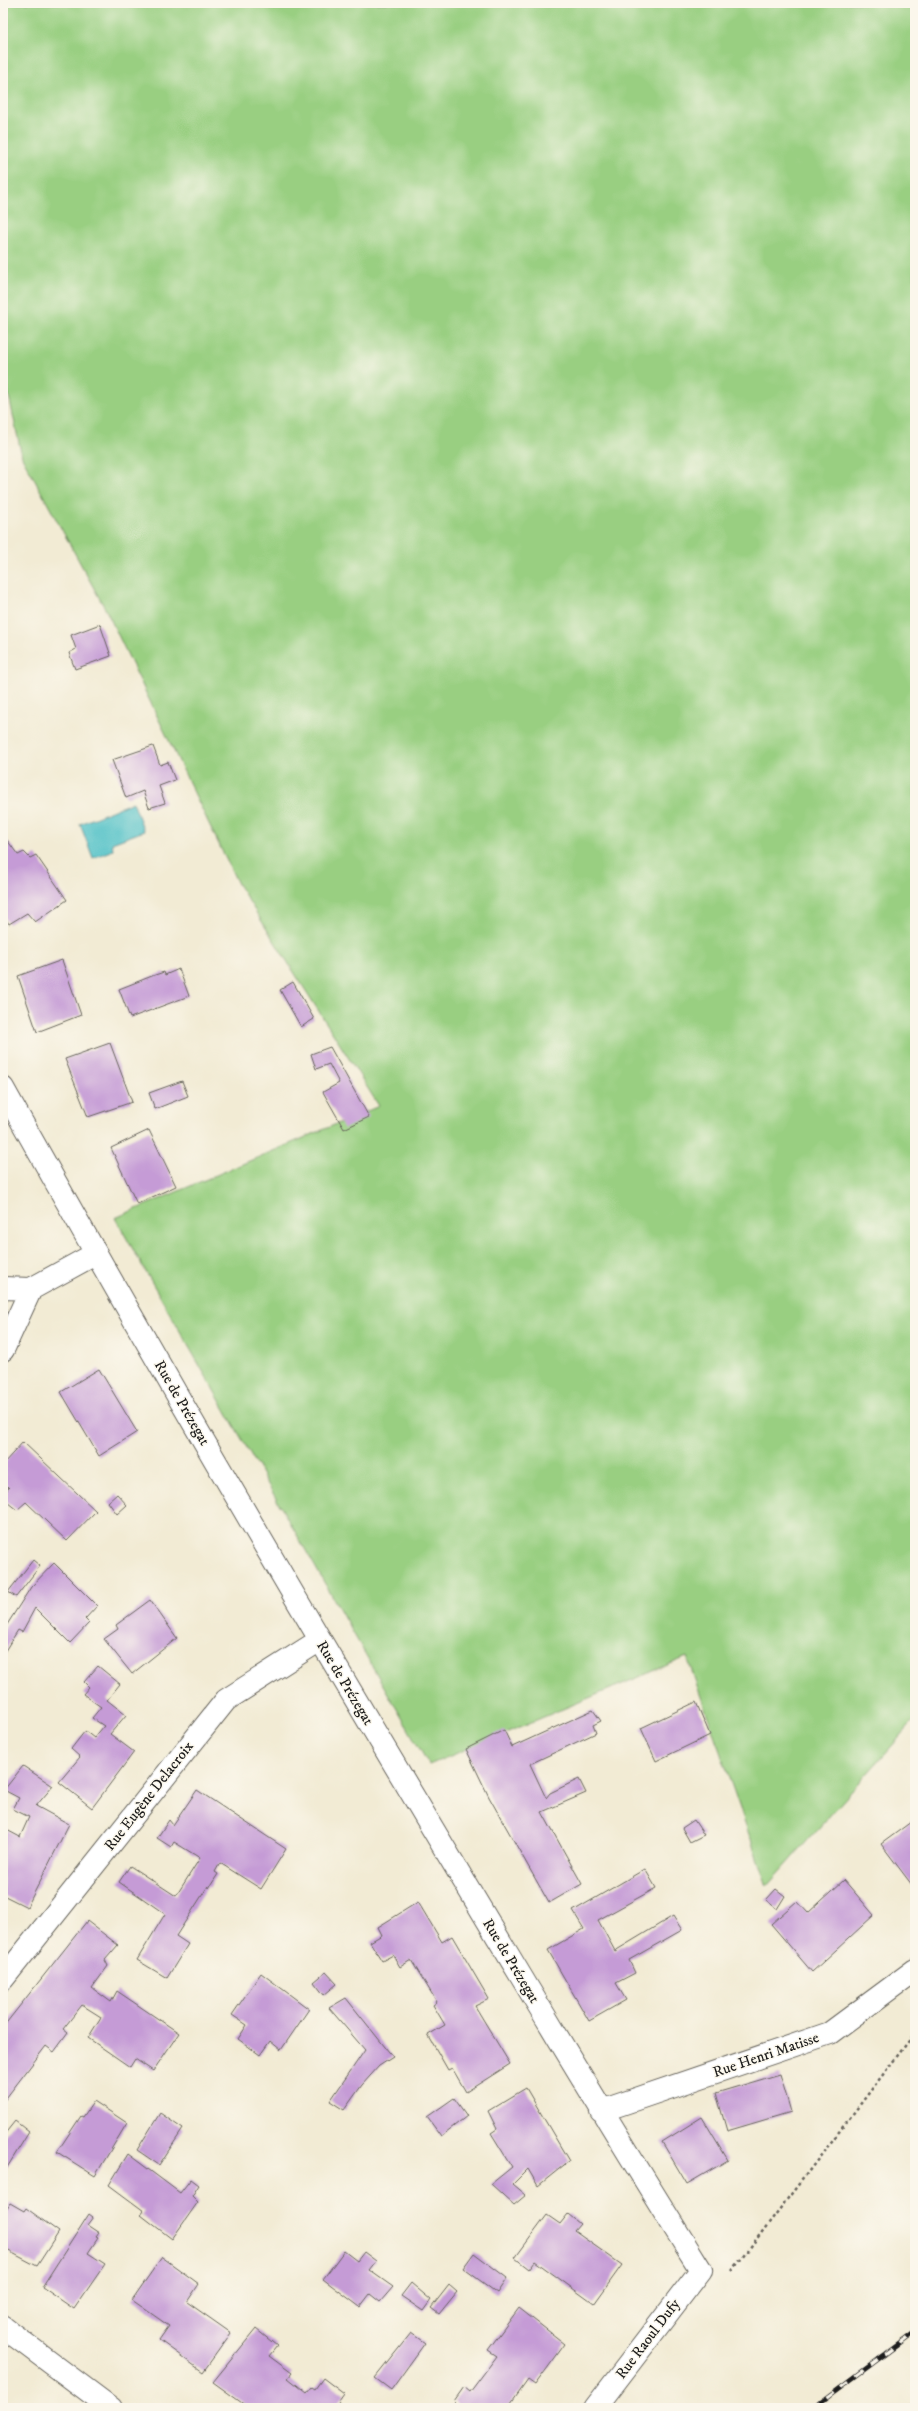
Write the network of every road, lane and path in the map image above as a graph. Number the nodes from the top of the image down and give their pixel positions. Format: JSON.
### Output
{"nodes":[{"id":1,"x":3,"y":1088,"type":"edge"},
{"id":2,"x":95,"y":1254,"type":"junction"},
{"id":3,"x":3,"y":1288,"type":"edge"},
{"id":4,"x":31,"y":1290,"type":"junction"},
{"id":5,"x":3,"y":1350,"type":"edge"},
{"id":6,"x":320,"y":1640,"type":"junction"},
{"id":7,"x":915,"y":1970,"type":"edge"},
{"id":8,"x":3,"y":1979,"type":"edge"},
{"id":9,"x":915,"y":2034,"type":"edge"},
{"id":10,"x":601,"y":2111,"type":"junction"},
{"id":11,"x":701,"y":2270,"type":"joint"},
{"id":12,"x":728,"y":2277,"type":"dead end"},
{"id":13,"x":3,"y":2327,"type":"edge"},
{"id":14,"x":915,"y":2402,"type":"edge"},
{"id":15,"x":111,"y":2408,"type":"edge"},
{"id":16,"x":595,"y":2408,"type":"edge"},
{"id":17,"x":907,"y":2408,"type":"edge"}],
"edges":[{"from":1,"to":2,"type":"street","name":"Rue de Prézegat"},
{"from":2,"to":4,"type":"street"},
{"from":2,"to":6,"type":"street","name":"Rue de Prézegat"},
{"from":3,"to":4,"type":"street"},
{"from":4,"to":5,"type":"street"},
{"from":6,"to":8,"type":"street","name":"Rue Eugène Delacroix"},
{"from":6,"to":10,"type":"street","name":"Rue de Prézegat"},
{"from":7,"to":10,"type":"street","name":"Rue Henri Matisse"},
{"from":9,"to":12,"type":"path"},
{"from":10,"to":11,"type":"street","name":"Rue de Prézegat"},
{"from":11,"to":16,"type":"street","name":"Rue Raoul Dufy"},
{"from":13,"to":15,"type":"street"},
{"from":14,"to":17,"type":"path"}]}
